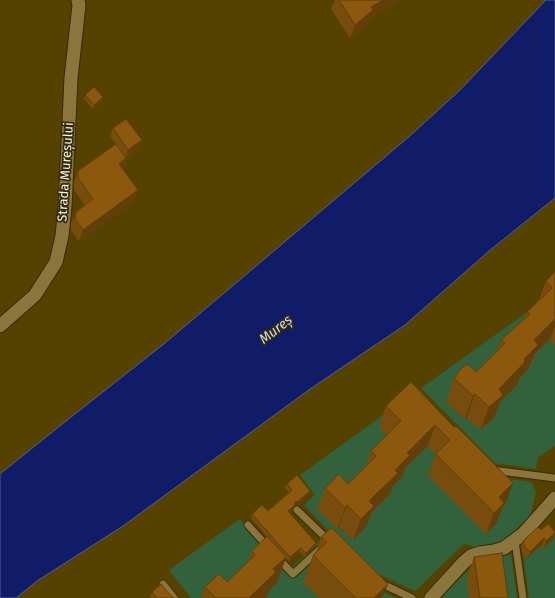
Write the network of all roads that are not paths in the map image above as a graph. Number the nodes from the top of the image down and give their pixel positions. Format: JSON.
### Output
{"nodes":[{"id":1,"x":81,"y":2,"type":"edge"},
{"id":2,"x":0,"y":326,"type":"edge"},
{"id":3,"x":486,"y":465,"type":"edge"},
{"id":4,"x":555,"y":478,"type":"edge"},
{"id":5,"x":555,"y":498,"type":"edge"},
{"id":6,"x":297,"y":510,"type":"dead end"},
{"id":7,"x":248,"y":525,"type":"dead end"},
{"id":8,"x":515,"y":541,"type":"junction"},
{"id":9,"x":374,"y":579,"type":"edge"},
{"id":10,"x":163,"y":584,"type":"edge"},
{"id":11,"x":174,"y":598,"type":"edge"},
{"id":12,"x":412,"y":598,"type":"edge"},
{"id":13,"x":431,"y":598,"type":"edge"},
{"id":14,"x":523,"y":598,"type":"edge"}],
"edges":[{"from":1,"to":2,"type":"street","name":"Strada Mureșului"},
{"from":3,"to":4,"type":"lane"},
{"from":5,"to":8,"type":"street"},
{"from":6,"to":7,"type":"lane"},
{"from":8,"to":13,"type":"street"},
{"from":8,"to":14,"type":"lane"},
{"from":9,"to":12,"type":"lane"},
{"from":10,"to":11,"type":"lane"}]}
